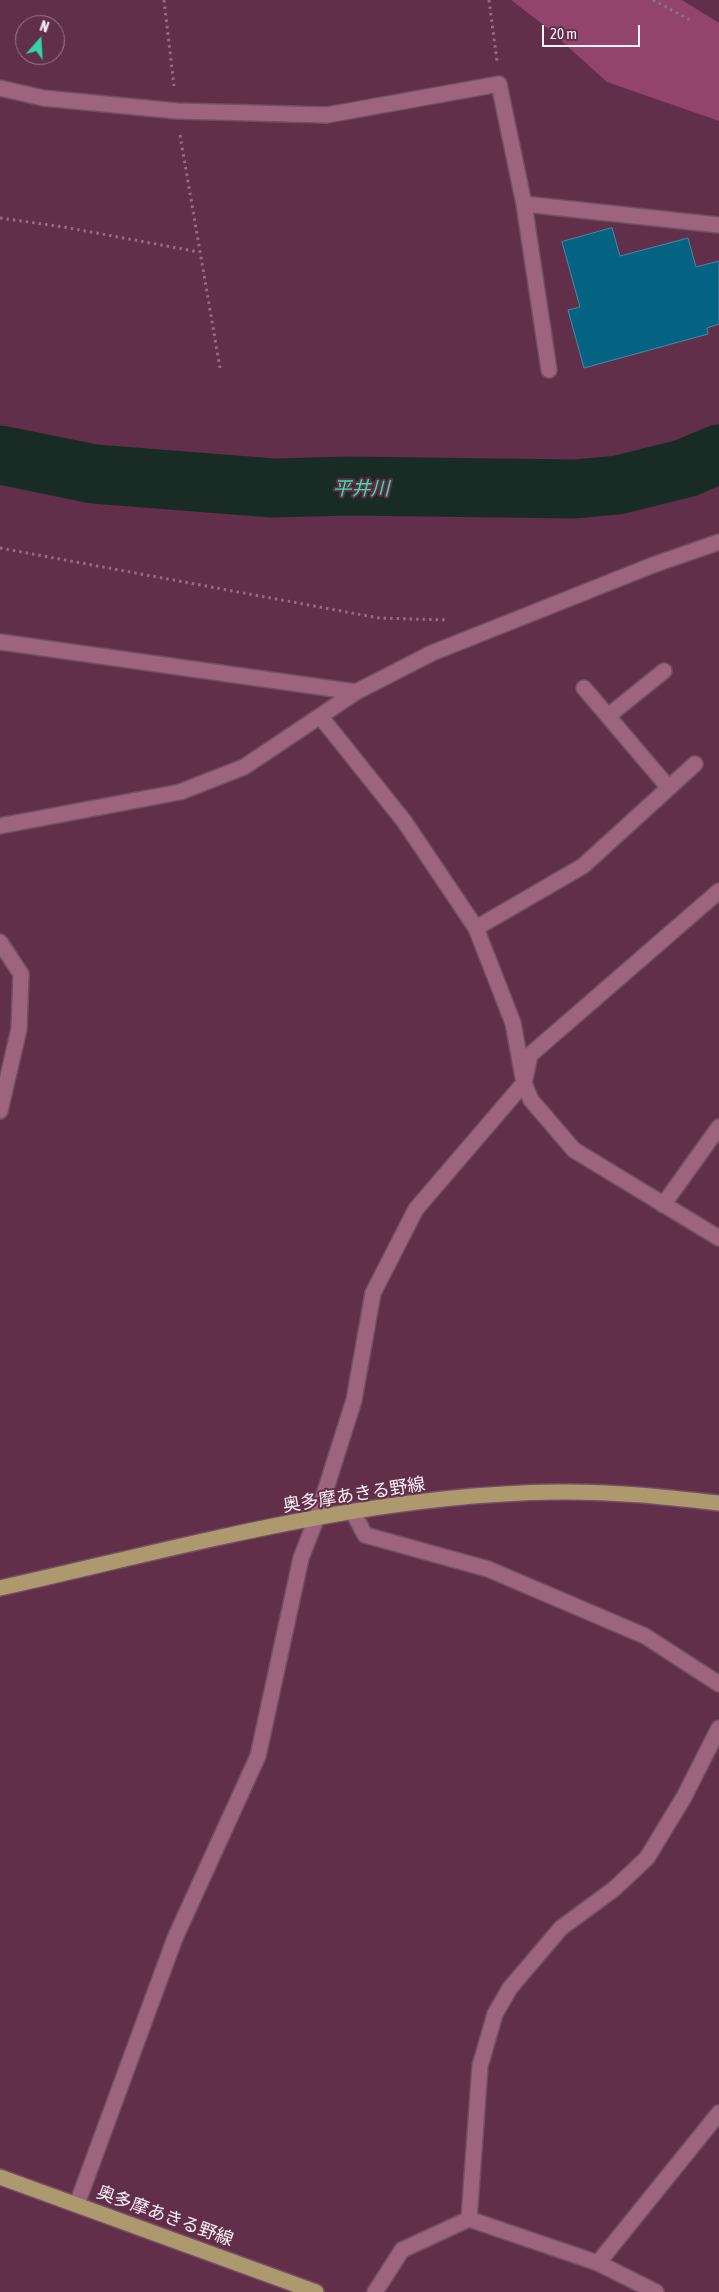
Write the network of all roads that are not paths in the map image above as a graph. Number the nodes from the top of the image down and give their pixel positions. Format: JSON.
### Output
{"nodes":[{"id":1,"x":0,"y":88,"type":"edge"},
{"id":2,"x":524,"y":204,"type":"junction"},
{"id":3,"x":719,"y":225,"type":"edge"},
{"id":4,"x":549,"y":370,"type":"dead end"},
{"id":5,"x":719,"y":542,"type":"edge"},
{"id":6,"x":0,"y":642,"type":"edge"},
{"id":7,"x":664,"y":671,"type":"dead end"},
{"id":8,"x":584,"y":688,"type":"dead end"},
{"id":9,"x":356,"y":692,"type":"junction"},
{"id":10,"x":320,"y":716,"type":"junction"},
{"id":11,"x":608,"y":716,"type":"junction"},
{"id":12,"x":695,"y":764,"type":"dead end"},
{"id":13,"x":669,"y":788,"type":"junction"},
{"id":14,"x":0,"y":826,"type":"edge"},
{"id":15,"x":719,"y":891,"type":"edge"},
{"id":16,"x":476,"y":928,"type":"junction"},
{"id":17,"x":0,"y":942,"type":"edge"},
{"id":18,"x":524,"y":1083,"type":"junction"},
{"id":19,"x":0,"y":1111,"type":"edge"},
{"id":20,"x":719,"y":1127,"type":"edge"},
{"id":21,"x":663,"y":1205,"type":"junction"},
{"id":22,"x":719,"y":1238,"type":"edge"},
{"id":23,"x":719,"y":1503,"type":"edge"},
{"id":24,"x":353,"y":1512,"type":"junction"},
{"id":25,"x":317,"y":1517,"type":"junction"},
{"id":26,"x":0,"y":1588,"type":"edge"},
{"id":27,"x":719,"y":1684,"type":"edge"},
{"id":28,"x":719,"y":1728,"type":"edge"},
{"id":29,"x":719,"y":2112,"type":"edge"},
{"id":30,"x":0,"y":2177,"type":"edge"},
{"id":31,"x":77,"y":2204,"type":"junction"},
{"id":32,"x":469,"y":2219,"type":"junction"},
{"id":33,"x":598,"y":2263,"type":"junction"},
{"id":34,"x":316,"y":2292,"type":"edge"},
{"id":35,"x":375,"y":2292,"type":"edge"},
{"id":36,"x":656,"y":2292,"type":"edge"}],
"edges":[{"from":1,"to":2,"type":"street"},
{"from":2,"to":3,"type":"street"},
{"from":2,"to":4,"type":"street"},
{"from":5,"to":9,"type":"street"},
{"from":6,"to":9,"type":"street"},
{"from":7,"to":11,"type":"street"},
{"from":8,"to":11,"type":"street"},
{"from":9,"to":10,"type":"street"},
{"from":10,"to":14,"type":"street"},
{"from":10,"to":16,"type":"street"},
{"from":11,"to":13,"type":"street"},
{"from":12,"to":13,"type":"street"},
{"from":13,"to":16,"type":"street"},
{"from":15,"to":18,"type":"street"},
{"from":16,"to":18,"type":"street"},
{"from":17,"to":19,"type":"street"},
{"from":18,"to":21,"type":"street"},
{"from":18,"to":25,"type":"street"},
{"from":20,"to":21,"type":"street"},
{"from":21,"to":22,"type":"street"},
{"from":23,"to":24,"type":"main road","name":"奥多摩あきる野線"},
{"from":24,"to":25,"type":"main road","name":"奥多摩あきる野線"},
{"from":24,"to":27,"type":"street"},
{"from":25,"to":26,"type":"main road","name":"奥多摩あきる野線"},
{"from":25,"to":31,"type":"street"},
{"from":28,"to":32,"type":"street"},
{"from":29,"to":33,"type":"street"},
{"from":30,"to":31,"type":"main road","name":"奥多摩あきる野線"},
{"from":31,"to":34,"type":"main road","name":"奥多摩あきる野線"},
{"from":32,"to":33,"type":"street"},
{"from":32,"to":35,"type":"street"},
{"from":33,"to":36,"type":"street"}]}
